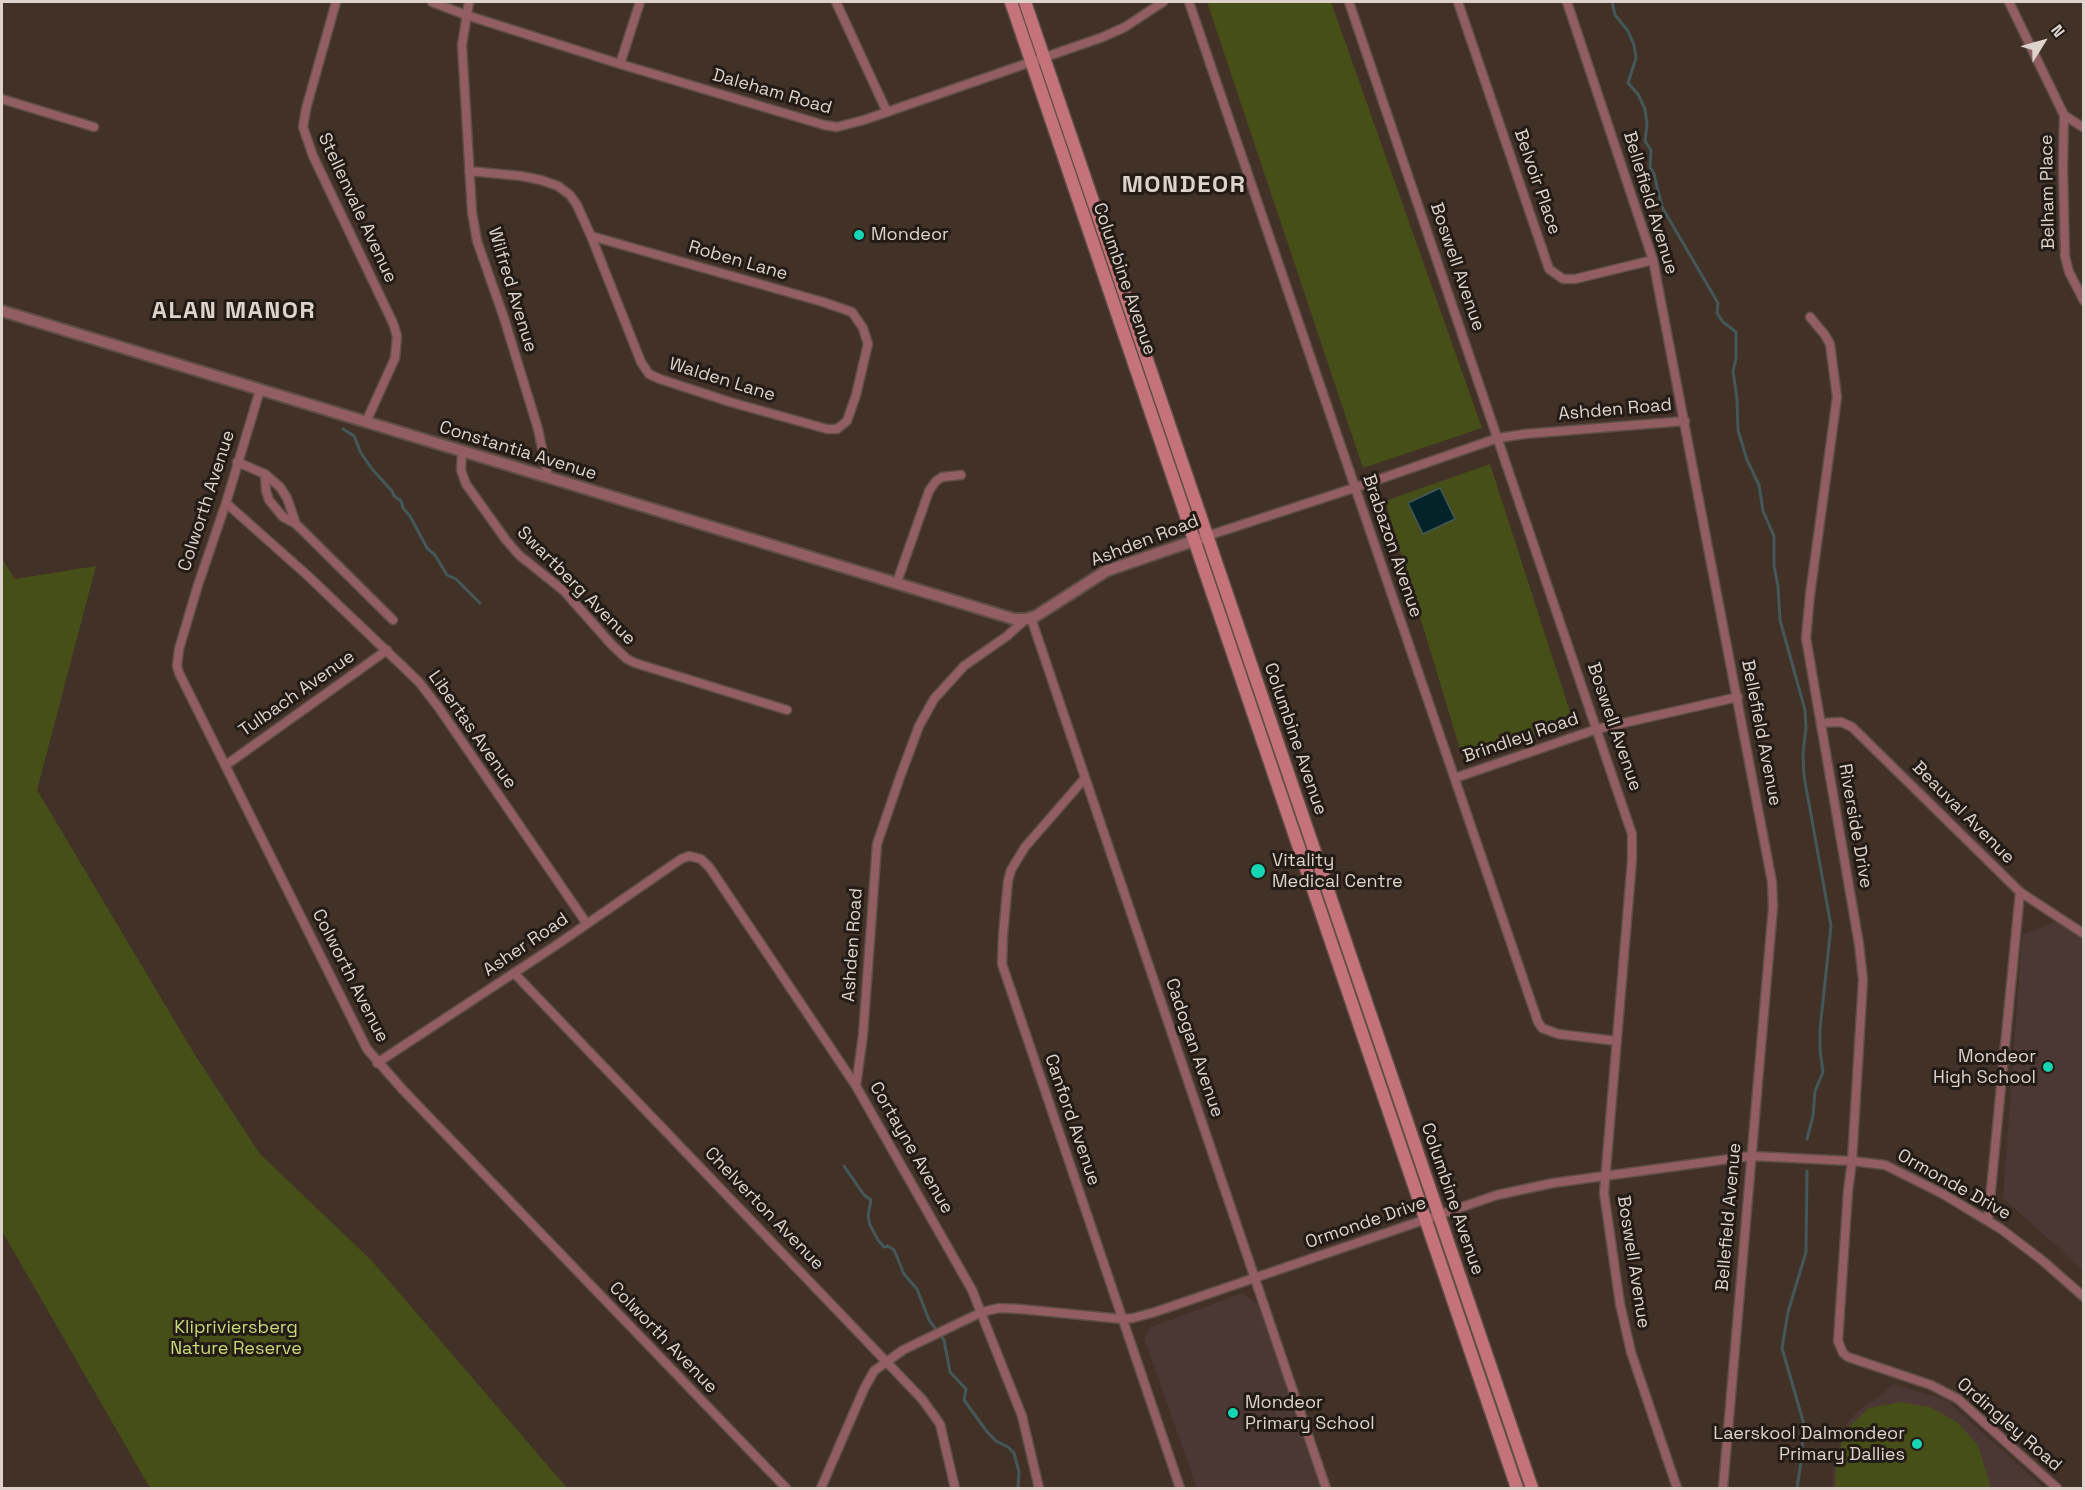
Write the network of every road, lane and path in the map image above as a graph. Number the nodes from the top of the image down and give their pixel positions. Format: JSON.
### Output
{"nodes":[{"id":1,"x":336,"y":2,"type":"edge"},
{"id":2,"x":432,"y":2,"type":"edge"},
{"id":3,"x":469,"y":2,"type":"edge"},
{"id":4,"x":640,"y":2,"type":"edge"},
{"id":5,"x":836,"y":2,"type":"edge"},
{"id":6,"x":1011,"y":2,"type":"edge"},
{"id":7,"x":1025,"y":2,"type":"edge"},
{"id":8,"x":1163,"y":2,"type":"edge"},
{"id":9,"x":1189,"y":2,"type":"edge"},
{"id":10,"x":1349,"y":2,"type":"edge"},
{"id":11,"x":1458,"y":2,"type":"edge"},
{"id":12,"x":1567,"y":2,"type":"edge"},
{"id":13,"x":2008,"y":2,"type":"edge"},
{"id":14,"x":466,"y":15,"type":"junction"},
{"id":15,"x":1044,"y":58,"type":"junction"},
{"id":16,"x":1032,"y":63,"type":"junction"},
{"id":17,"x":620,"y":64,"type":"junction"},
{"id":18,"x":2,"y":99,"type":"edge"},
{"id":19,"x":887,"y":112,"type":"junction"},
{"id":20,"x":2064,"y":115,"type":"junction"},
{"id":21,"x":94,"y":127,"type":"dead end"},
{"id":22,"x":2084,"y":128,"type":"edge"},
{"id":23,"x":469,"y":171,"type":"junction"},
{"id":24,"x":1099,"y":219,"type":"junction"},
{"id":25,"x":1086,"y":224,"type":"junction"},
{"id":26,"x":591,"y":236,"type":"junction"},
{"id":27,"x":1653,"y":260,"type":"junction"},
{"id":28,"x":2084,"y":301,"type":"edge"},
{"id":29,"x":2,"y":311,"type":"edge"},
{"id":30,"x":1810,"y":317,"type":"dead end"},
{"id":31,"x":866,"y":333,"type":"joint"},
{"id":32,"x":1153,"y":375,"type":"junction"},
{"id":33,"x":1140,"y":379,"type":"junction"},
{"id":34,"x":260,"y":390,"type":"junction"},
{"id":35,"x":1685,"y":421,"type":"junction"},
{"id":36,"x":366,"y":422,"type":"junction"},
{"id":37,"x":1498,"y":438,"type":"junction"},
{"id":38,"x":462,"y":452,"type":"junction"},
{"id":39,"x":237,"y":462,"type":"junction"},
{"id":40,"x":265,"y":474,"type":"junction"},
{"id":41,"x":961,"y":475,"type":"dead end"},
{"id":42,"x":548,"y":477,"type":"junction"},
{"id":43,"x":1354,"y":488,"type":"junction"},
{"id":44,"x":226,"y":504,"type":"junction"},
{"id":45,"x":296,"y":524,"type":"junction"},
{"id":46,"x":1207,"y":536,"type":"junction"},
{"id":47,"x":1194,"y":540,"type":"junction"},
{"id":48,"x":897,"y":582,"type":"junction"},
{"id":49,"x":1028,"y":619,"type":"junction"},
{"id":50,"x":393,"y":620,"type":"dead end"},
{"id":51,"x":387,"y":650,"type":"junction"},
{"id":52,"x":1738,"y":697,"type":"junction"},
{"id":53,"x":1265,"y":706,"type":"junction"},
{"id":54,"x":787,"y":710,"type":"dead end"},
{"id":55,"x":1253,"y":711,"type":"junction"},
{"id":56,"x":1821,"y":723,"type":"junction"},
{"id":57,"x":1597,"y":729,"type":"junction"},
{"id":58,"x":226,"y":765,"type":"junction"},
{"id":59,"x":1085,"y":778,"type":"junction"},
{"id":60,"x":1455,"y":778,"type":"junction"},
{"id":61,"x":693,"y":856,"type":"joint"},
{"id":62,"x":1323,"y":876,"type":"junction"},
{"id":63,"x":1310,"y":878,"type":"junction"},
{"id":64,"x":2020,"y":892,"type":"junction"},
{"id":65,"x":587,"y":924,"type":"junction"},
{"id":66,"x":2084,"y":934,"type":"edge"},
{"id":67,"x":514,"y":973,"type":"junction"},
{"id":68,"x":1617,"y":1041,"type":"junction"},
{"id":69,"x":1380,"y":1042,"type":"junction"},
{"id":70,"x":1366,"y":1045,"type":"junction"},
{"id":71,"x":377,"y":1063,"type":"junction"},
{"id":72,"x":856,"y":1086,"type":"junction"},
{"id":73,"x":1751,"y":1156,"type":"junction"},
{"id":74,"x":1852,"y":1161,"type":"junction"},
{"id":75,"x":1605,"y":1176,"type":"junction"},
{"id":76,"x":1439,"y":1216,"type":"junction"},
{"id":77,"x":1425,"y":1220,"type":"junction"},
{"id":78,"x":1988,"y":1220,"type":"junction"},
{"id":79,"x":1255,"y":1278,"type":"junction"},
{"id":80,"x":2084,"y":1297,"type":"edge"},
{"id":81,"x":982,"y":1312,"type":"junction"},
{"id":82,"x":1122,"y":1319,"type":"junction"},
{"id":83,"x":1840,"y":1348,"type":"joint"},
{"id":84,"x":886,"y":1361,"type":"junction"},
{"id":85,"x":1501,"y":1398,"type":"junction"},
{"id":86,"x":1488,"y":1402,"type":"junction"},
{"id":87,"x":786,"y":1488,"type":"edge"},
{"id":88,"x":821,"y":1488,"type":"edge"},
{"id":89,"x":955,"y":1488,"type":"edge"},
{"id":90,"x":1039,"y":1488,"type":"edge"},
{"id":91,"x":1180,"y":1488,"type":"edge"},
{"id":92,"x":1326,"y":1488,"type":"edge"},
{"id":93,"x":1517,"y":1488,"type":"edge"},
{"id":94,"x":1532,"y":1488,"type":"edge"},
{"id":95,"x":1677,"y":1488,"type":"edge"},
{"id":96,"x":1723,"y":1488,"type":"edge"},
{"id":97,"x":2057,"y":1488,"type":"edge"}],
"edges":[{"from":1,"to":36,"type":"street","name":"Stellenvale Avenue"},
{"from":2,"to":14,"type":"street","name":"Daleham Road"},
{"from":3,"to":14,"type":"street","name":"Wilfred Avenue"},
{"from":4,"to":17,"type":"street"},
{"from":5,"to":19,"type":"street"},
{"from":6,"to":16,"type":"main road","name":"Columbine Avenue"},
{"from":7,"to":15,"type":"main road","name":"Columbine Avenue"},
{"from":8,"to":15,"type":"street","name":"Daleham Road"},
{"from":9,"to":43,"type":"street","name":"Brabazon Avenue"},
{"from":10,"to":37,"type":"street","name":"Boswell Avenue"},
{"from":11,"to":27,"type":"street","name":"Belvoir Place"},
{"from":12,"to":27,"type":"street","name":"Bellefield Avenue"},
{"from":13,"to":20,"type":"street"},
{"from":14,"to":17,"type":"street","name":"Daleham Road"},
{"from":14,"to":23,"type":"street","name":"Wilfred Avenue"},
{"from":15,"to":16,"type":"street","name":"Daleham Road"},
{"from":15,"to":24,"type":"main road","name":"Columbine Avenue"},
{"from":16,"to":19,"type":"street","name":"Daleham Road"},
{"from":16,"to":25,"type":"main road","name":"Columbine Avenue"},
{"from":17,"to":19,"type":"street","name":"Daleham Road"},
{"from":18,"to":21,"type":"street"},
{"from":20,"to":22,"type":"street"},
{"from":20,"to":28,"type":"street","name":"Belham Place"},
{"from":23,"to":26,"type":"street","name":"Walden Lane"},
{"from":23,"to":42,"type":"street","name":"Wilfred Avenue"},
{"from":24,"to":25,"type":"main road"},
{"from":24,"to":32,"type":"main road","name":"Columbine Avenue"},
{"from":25,"to":33,"type":"main road","name":"Columbine Avenue"},
{"from":26,"to":31,"type":"street","name":"Roben Lane"},
{"from":26,"to":31,"type":"street","name":"Walden Lane"},
{"from":27,"to":35,"type":"street","name":"Bellefield Avenue"},
{"from":29,"to":34,"type":"street","name":"Constantia Avenue"},
{"from":30,"to":56,"type":"street","name":"Riverside Drive"},
{"from":32,"to":33,"type":"main road"},
{"from":32,"to":46,"type":"main road","name":"Columbine Avenue"},
{"from":33,"to":47,"type":"main road","name":"Columbine Avenue"},
{"from":34,"to":36,"type":"street","name":"Constantia Avenue"},
{"from":34,"to":39,"type":"street","name":"Colworth Avenue"},
{"from":35,"to":37,"type":"street","name":"Ashden Road"},
{"from":35,"to":52,"type":"street","name":"Bellefield Avenue"},
{"from":36,"to":38,"type":"street","name":"Constantia Avenue"},
{"from":37,"to":43,"type":"street","name":"Ashden Road"},
{"from":37,"to":57,"type":"street","name":"Boswell Avenue"},
{"from":38,"to":42,"type":"street","name":"Constantia Avenue"},
{"from":38,"to":54,"type":"street","name":"Swartberg Avenue"},
{"from":39,"to":40,"type":"street"},
{"from":39,"to":44,"type":"street","name":"Colworth Avenue"},
{"from":40,"to":45,"type":"street"},
{"from":40,"to":45,"type":"street"},
{"from":41,"to":48,"type":"street"},
{"from":42,"to":48,"type":"street","name":"Constantia Avenue"},
{"from":43,"to":46,"type":"street","name":"Ashden Road"},
{"from":43,"to":60,"type":"street","name":"Brabazon Avenue"},
{"from":44,"to":51,"type":"street","name":"Libertas Avenue"},
{"from":44,"to":58,"type":"street","name":"Colworth Avenue"},
{"from":45,"to":50,"type":"street"},
{"from":46,"to":47,"type":"street","name":"Ashden Road"},
{"from":46,"to":53,"type":"main road","name":"Columbine Avenue"},
{"from":47,"to":49,"type":"street","name":"Ashden Road"},
{"from":47,"to":55,"type":"main road","name":"Columbine Avenue"},
{"from":48,"to":49,"type":"street","name":"Constantia Avenue"},
{"from":49,"to":59,"type":"street","name":"Cadogan Avenue"},
{"from":49,"to":72,"type":"street","name":"Ashden Road"},
{"from":51,"to":58,"type":"street","name":"Tulbach Avenue"},
{"from":51,"to":65,"type":"street","name":"Libertas Avenue"},
{"from":52,"to":57,"type":"street","name":"Brindley Road"},
{"from":52,"to":73,"type":"street","name":"Bellefield Avenue"},
{"from":53,"to":55,"type":"main road"},
{"from":53,"to":62,"type":"main road","name":"Columbine Avenue"},
{"from":55,"to":63,"type":"main road","name":"Columbine Avenue"},
{"from":56,"to":64,"type":"street","name":"Beauval Avenue"},
{"from":56,"to":74,"type":"street","name":"Riverside Drive"},
{"from":57,"to":60,"type":"street","name":"Brindley Road"},
{"from":57,"to":68,"type":"street","name":"Boswell Avenue"},
{"from":58,"to":71,"type":"street","name":"Colworth Avenue"},
{"from":59,"to":79,"type":"street","name":"Cadogan Avenue"},
{"from":59,"to":82,"type":"street","name":"Canford Avenue"},
{"from":60,"to":68,"type":"street","name":"Brabazon Avenue"},
{"from":61,"to":65,"type":"street","name":"Asher Road"},
{"from":61,"to":72,"type":"street","name":"Cortayne Avenue"},
{"from":62,"to":63,"type":"main road"},
{"from":62,"to":69,"type":"main road","name":"Columbine Avenue"},
{"from":63,"to":70,"type":"main road","name":"Columbine Avenue"},
{"from":64,"to":66,"type":"street","name":"Beauval Avenue"},
{"from":64,"to":78,"type":"street"},
{"from":65,"to":67,"type":"street","name":"Asher Road"},
{"from":67,"to":71,"type":"street","name":"Asher Road"},
{"from":67,"to":84,"type":"street","name":"Chelverton Avenue"},
{"from":68,"to":75,"type":"street","name":"Boswell Avenue"},
{"from":69,"to":70,"type":"main road"},
{"from":69,"to":76,"type":"main road","name":"Columbine Avenue"},
{"from":70,"to":77,"type":"main road","name":"Columbine Avenue"},
{"from":71,"to":87,"type":"street","name":"Colworth Avenue"},
{"from":72,"to":81,"type":"street","name":"Cortayne Avenue"},
{"from":73,"to":74,"type":"street","name":"Ormonde Drive"},
{"from":73,"to":75,"type":"street","name":"Ormonde Drive"},
{"from":73,"to":96,"type":"street","name":"Bellefield Avenue"},
{"from":74,"to":78,"type":"street","name":"Ormonde Drive"},
{"from":74,"to":83,"type":"street","name":"Riverside Drive"},
{"from":75,"to":76,"type":"street","name":"Ormonde Drive"},
{"from":75,"to":95,"type":"street","name":"Boswell Avenue"},
{"from":76,"to":77,"type":"street","name":"Ormonde Drive"},
{"from":76,"to":85,"type":"main road","name":"Columbine Avenue"},
{"from":77,"to":79,"type":"street","name":"Ormonde Drive"},
{"from":77,"to":86,"type":"main road","name":"Columbine Avenue"},
{"from":78,"to":80,"type":"street","name":"Ormonde Drive"},
{"from":79,"to":82,"type":"street","name":"Ormonde Drive"},
{"from":79,"to":92,"type":"street","name":"Cadogan Avenue"},
{"from":81,"to":82,"type":"street","name":"Ormonde Drive"},
{"from":81,"to":84,"type":"street","name":"Ormonde Drive"},
{"from":81,"to":90,"type":"street","name":"Cortayne Avenue"},
{"from":82,"to":91,"type":"street","name":"Canford Avenue"},
{"from":83,"to":97,"type":"street","name":"Ordingley Road"},
{"from":84,"to":88,"type":"street","name":"Ormonde Drive"},
{"from":84,"to":89,"type":"street","name":"Chelverton Avenue"},
{"from":85,"to":86,"type":"main road"},
{"from":85,"to":94,"type":"main road","name":"Columbine Avenue"},
{"from":86,"to":93,"type":"main road","name":"Columbine Avenue"}]}
